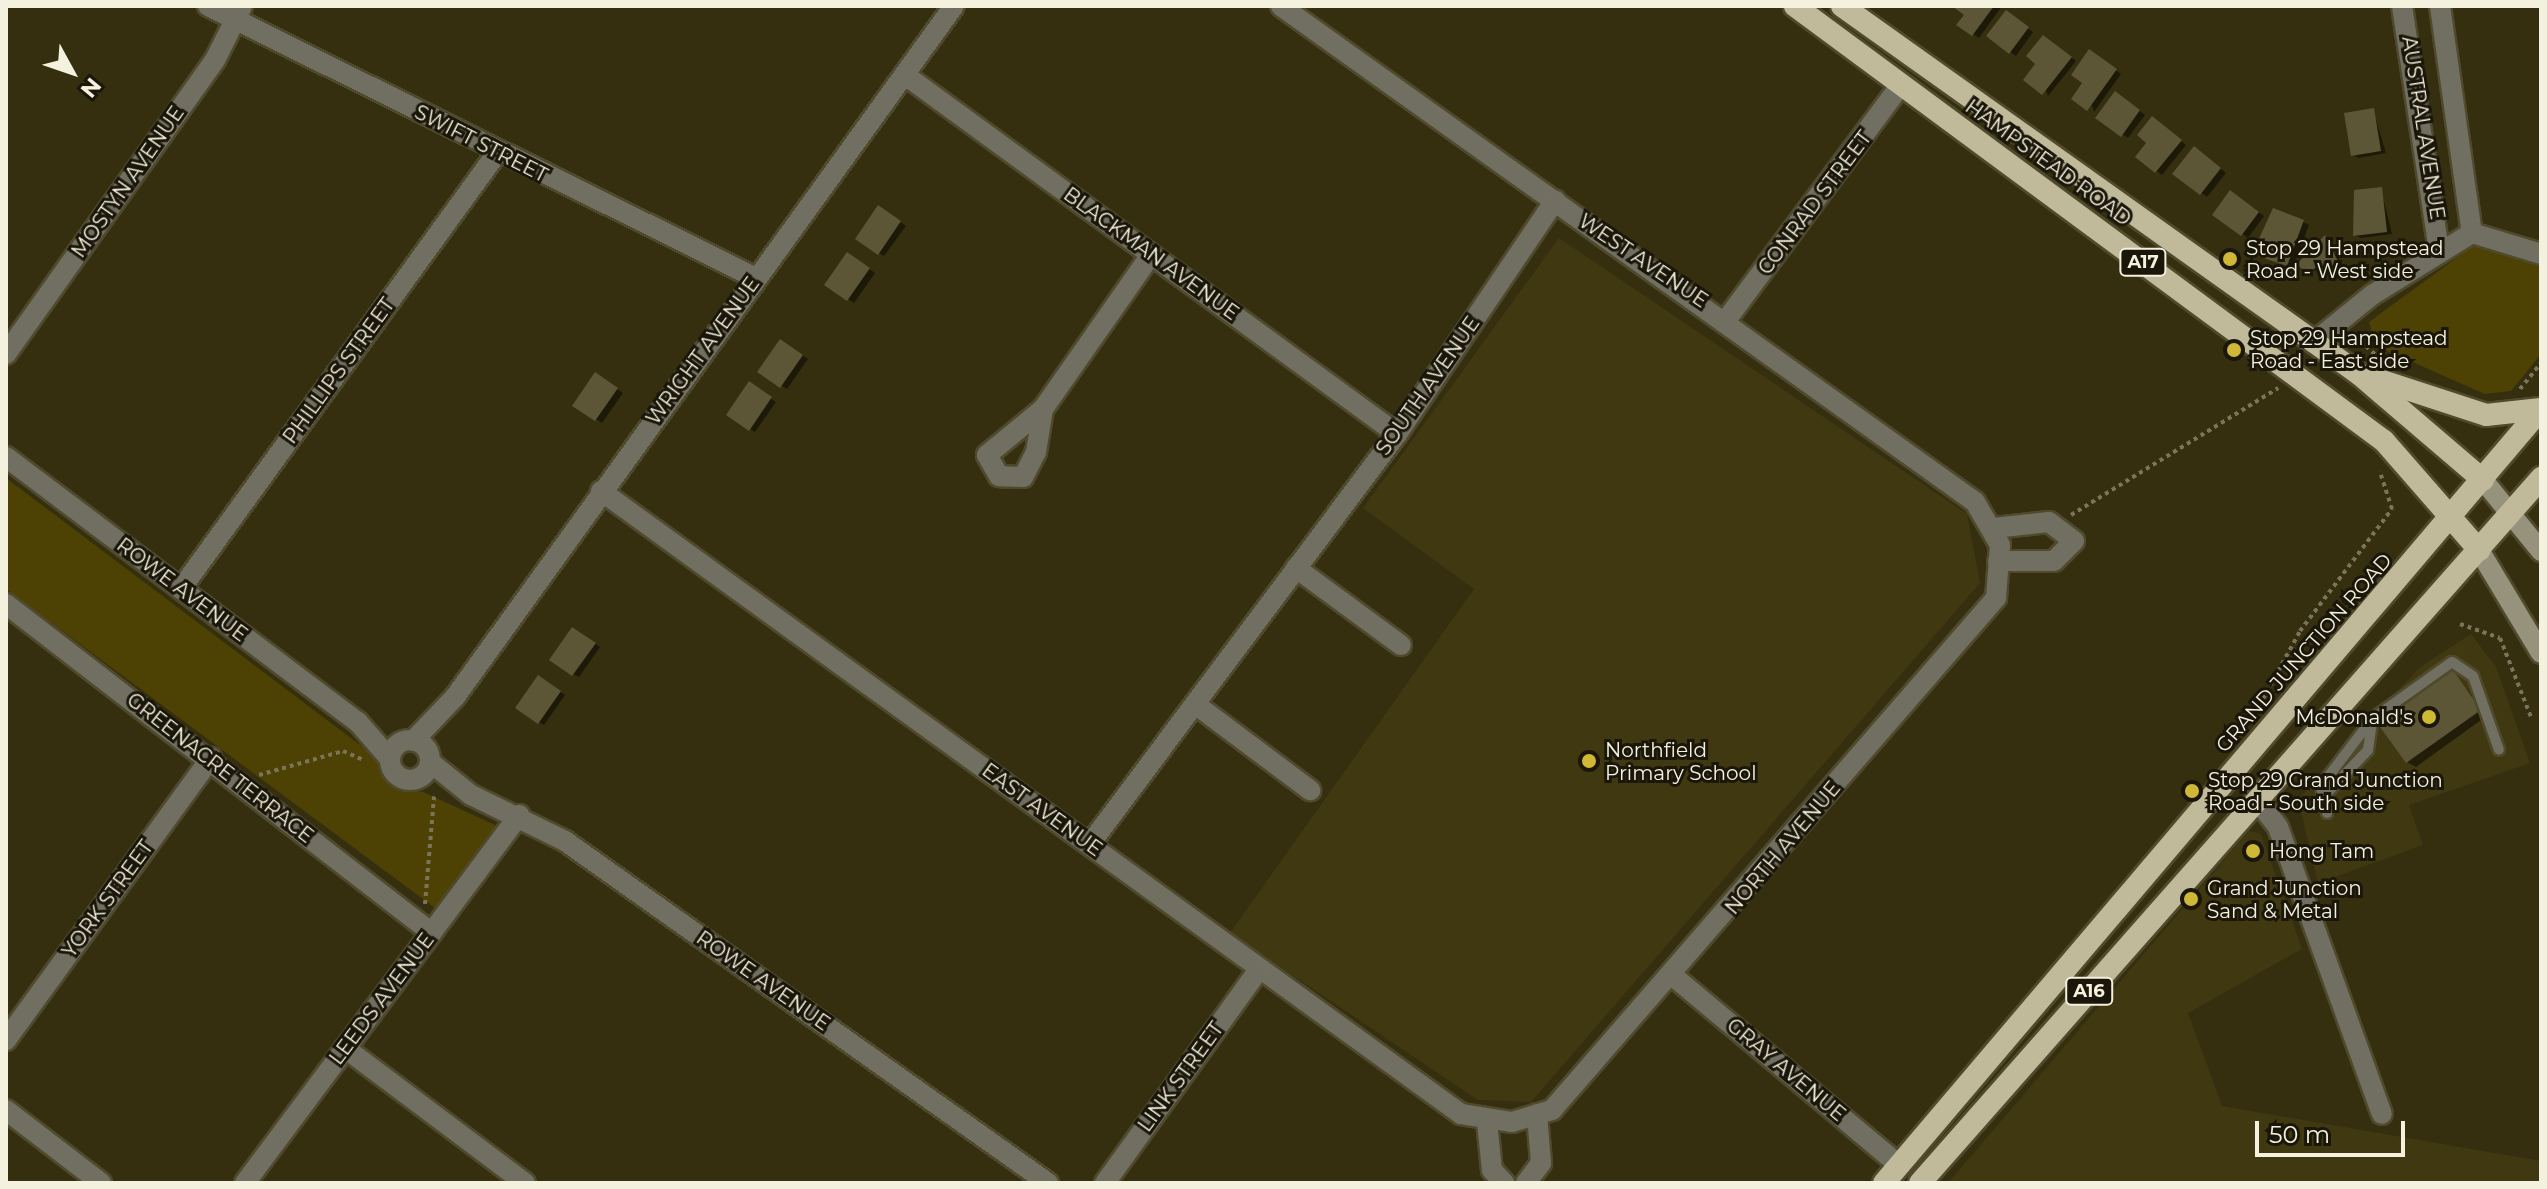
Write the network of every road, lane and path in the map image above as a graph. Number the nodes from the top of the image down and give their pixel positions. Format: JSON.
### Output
{"nodes":[{"id":1,"x":208,"y":6,"type":"edge"},
{"id":2,"x":954,"y":6,"type":"edge"},
{"id":3,"x":1281,"y":6,"type":"edge"},
{"id":4,"x":1795,"y":6,"type":"edge"},
{"id":5,"x":1842,"y":6,"type":"edge"},
{"id":6,"x":2402,"y":6,"type":"edge"},
{"id":7,"x":2440,"y":6,"type":"edge"},
{"id":8,"x":239,"y":12,"type":"edge"},
{"id":9,"x":1919,"y":61,"type":"junction"},
{"id":10,"x":905,"y":75,"type":"junction"},
{"id":11,"x":1901,"y":85,"type":"junction"},
{"id":12,"x":497,"y":153,"type":"junction"},
{"id":13,"x":1555,"y":201,"type":"junction"},
{"id":14,"x":2472,"y":233,"type":"junction"},
{"id":15,"x":2439,"y":252,"type":"junction"},
{"id":16,"x":2541,"y":254,"type":"edge"},
{"id":17,"x":1151,"y":255,"type":"junction"},
{"id":18,"x":756,"y":278,"type":"junction"},
{"id":19,"x":1727,"y":319,"type":"junction"},
{"id":20,"x":2313,"y":343,"type":"junction"},
{"id":21,"x":2366,"y":346,"type":"dead end"},
{"id":22,"x":6,"y":354,"type":"edge"},
{"id":23,"x":2541,"y":363,"type":"edge"},
{"id":24,"x":2391,"y":364,"type":"dead end"},
{"id":25,"x":2359,"y":374,"type":"junction"},
{"id":26,"x":2281,"y":387,"type":"dead end"},
{"id":27,"x":2512,"y":399,"type":"dead end"},
{"id":28,"x":1043,"y":409,"type":"dead end"},
{"id":29,"x":2541,"y":409,"type":"edge"},
{"id":30,"x":1397,"y":434,"type":"junction"},
{"id":31,"x":6,"y":457,"type":"edge"},
{"id":32,"x":2541,"y":478,"type":"edge"},
{"id":33,"x":2483,"y":480,"type":"junction"},
{"id":34,"x":601,"y":491,"type":"junction"},
{"id":35,"x":2392,"y":509,"type":"dead end"},
{"id":36,"x":2512,"y":511,"type":"junction"},
{"id":37,"x":2453,"y":516,"type":"junction"},
{"id":38,"x":2049,"y":522,"type":"junction"},
{"id":39,"x":1997,"y":545,"type":"junction"},
{"id":40,"x":2479,"y":550,"type":"junction"},
{"id":41,"x":2541,"y":551,"type":"edge"},
{"id":42,"x":1296,"y":568,"type":"junction"},
{"id":43,"x":181,"y":589,"type":"junction"},
{"id":44,"x":6,"y":604,"type":"edge"},
{"id":45,"x":2460,"y":624,"type":"dead end"},
{"id":46,"x":1401,"y":645,"type":"dead end"},
{"id":47,"x":2541,"y":653,"type":"edge"},
{"id":48,"x":1195,"y":704,"type":"junction"},
{"id":49,"x":2254,"y":715,"type":"dead end"},
{"id":50,"x":2531,"y":717,"type":"dead end"},
{"id":51,"x":358,"y":722,"type":"junction"},
{"id":52,"x":2499,"y":750,"type":"dead end"},
{"id":53,"x":419,"y":755,"type":"junction"},
{"id":54,"x":382,"y":756,"type":"junction"},
{"id":55,"x":211,"y":758,"type":"junction"},
{"id":56,"x":2230,"y":777,"type":"junction"},
{"id":57,"x":256,"y":778,"type":"dead end"},
{"id":58,"x":1310,"y":790,"type":"dead end"},
{"id":59,"x":434,"y":796,"type":"dead end"},
{"id":60,"x":2257,"y":800,"type":"junction"},
{"id":61,"x":2327,"y":813,"type":"dead end"},
{"id":62,"x":519,"y":815,"type":"junction"},
{"id":63,"x":1090,"y":844,"type":"junction"},
{"id":64,"x":425,"y":904,"type":"dead end"},
{"id":65,"x":432,"y":933,"type":"junction"},
{"id":66,"x":1258,"y":971,"type":"junction"},
{"id":67,"x":1673,"y":976,"type":"junction"},
{"id":68,"x":6,"y":1040,"type":"edge"},
{"id":69,"x":345,"y":1048,"type":"junction"},
{"id":70,"x":6,"y":1110,"type":"edge"},
{"id":71,"x":1537,"y":1114,"type":"junction"},
{"id":72,"x":2382,"y":1114,"type":"dead end"},
{"id":73,"x":1487,"y":1122,"type":"junction"},
{"id":74,"x":1512,"y":1122,"type":"joint"},
{"id":75,"x":1899,"y":1165,"type":"junction"},
{"id":76,"x":101,"y":1183,"type":"edge"},
{"id":77,"x":245,"y":1183,"type":"edge"},
{"id":78,"x":525,"y":1183,"type":"edge"},
{"id":79,"x":1048,"y":1183,"type":"edge"},
{"id":80,"x":1105,"y":1183,"type":"edge"},
{"id":81,"x":1504,"y":1183,"type":"edge"},
{"id":82,"x":1526,"y":1183,"type":"edge"},
{"id":83,"x":1884,"y":1183,"type":"edge"},
{"id":84,"x":1921,"y":1183,"type":"edge"}],
"edges":[{"from":1,"to":8,"type":"street","name":"SWIFT STREET"},
{"from":2,"to":10,"type":"street","name":"WRIGHT AVENUE"},
{"from":3,"to":13,"type":"street","name":"WEST AVENUE"},
{"from":4,"to":11,"type":"highway","name":"HAMPSTEAD ROAD","number":"A17"},
{"from":5,"to":9,"type":"highway","name":"HAMPSTEAD ROAD","number":"A17"},
{"from":6,"to":15,"type":"street","name":"AUSTRAL AVENUE"},
{"from":7,"to":14,"type":"street","name":"AUSTRAL AVENUE"},
{"from":8,"to":12,"type":"street","name":"SWIFT STREET"},
{"from":8,"to":22,"type":"street","name":"MOSTYN AVENUE"},
{"from":9,"to":11,"type":"highway"},
{"from":9,"to":20,"type":"highway","name":"HAMPSTEAD ROAD","number":"A17"},
{"from":10,"to":17,"type":"street","name":"BLACKMAN AVENUE"},
{"from":10,"to":18,"type":"street","name":"WRIGHT AVENUE"},
{"from":11,"to":19,"type":"street","name":"CONRAD STREET"},
{"from":11,"to":37,"type":"highway","name":"HAMPSTEAD ROAD","number":"A17"},
{"from":12,"to":18,"type":"street","name":"SWIFT STREET"},
{"from":12,"to":43,"type":"street","name":"PHILLIPS STREET"},
{"from":13,"to":19,"type":"street","name":"WEST AVENUE"},
{"from":13,"to":30,"type":"street","name":"SOUTH AVENUE"},
{"from":14,"to":15,"type":"street","name":"AUSTRAL AVENUE"},
{"from":14,"to":16,"type":"street","name":"AUSTRAL AVENUE"},
{"from":15,"to":20,"type":"street","name":"AUSTRAL AVENUE"},
{"from":17,"to":28,"type":"street"},
{"from":17,"to":30,"type":"street","name":"BLACKMAN AVENUE"},
{"from":18,"to":34,"type":"street","name":"WRIGHT AVENUE"},
{"from":19,"to":39,"type":"street","name":"WEST AVENUE"},
{"from":20,"to":25,"type":"highway","name":"HAMPSTEAD ROAD","number":"A17"},
{"from":21,"to":24,"type":"path"},
{"from":23,"to":27,"type":"path"},
{"from":25,"to":29,"type":"highway"},
{"from":25,"to":33,"type":"highway","name":"HAMPSTEAD ROAD","number":"A17"},
{"from":26,"to":38,"type":"path"},
{"from":29,"to":33,"type":"highway","name":"GRAND JUNCTION ROAD","number":"A16"},
{"from":30,"to":42,"type":"street","name":"SOUTH AVENUE"},
{"from":31,"to":43,"type":"street","name":"ROWE AVENUE"},
{"from":32,"to":36,"type":"highway","number":"A16"},
{"from":33,"to":36,"type":"main road","number":"A17"},
{"from":33,"to":37,"type":"highway","name":"GRAND JUNCTION ROAD","number":"A16"},
{"from":34,"to":53,"type":"street","name":"WRIGHT AVENUE"},
{"from":34,"to":63,"type":"street","name":"EAST AVENUE"},
{"from":35,"to":49,"type":"path"},
{"from":36,"to":40,"type":"highway","number":"A16"},
{"from":36,"to":41,"type":"main road"},
{"from":37,"to":40,"type":"highway","number":"A17"},
{"from":37,"to":56,"type":"highway","name":"GRAND JUNCTION ROAD","number":"A16"},
{"from":38,"to":39,"type":"street"},
{"from":38,"to":39,"type":"street"},
{"from":39,"to":67,"type":"street","name":"NORTH AVENUE"},
{"from":40,"to":47,"type":"main road"},
{"from":40,"to":60,"type":"highway","number":"A16"},
{"from":42,"to":46,"type":"street"},
{"from":42,"to":48,"type":"street","name":"SOUTH AVENUE"},
{"from":43,"to":51,"type":"street","name":"ROWE AVENUE"},
{"from":44,"to":55,"type":"street","name":"GREENACRE TERRACE"},
{"from":45,"to":50,"type":"path"},
{"from":48,"to":58,"type":"street"},
{"from":48,"to":63,"type":"street","name":"SOUTH AVENUE"},
{"from":51,"to":53,"type":"street","name":"ROWE AVENUE"},
{"from":51,"to":54,"type":"street","name":"ROWE AVENUE"},
{"from":52,"to":61,"type":"lane"},
{"from":53,"to":54,"type":"street","name":"WRIGHT AVENUE"},
{"from":53,"to":54,"type":"street","name":"ROWE AVENUE"},
{"from":53,"to":62,"type":"street","name":"ROWE AVENUE"},
{"from":54,"to":57,"type":"path"},
{"from":55,"to":65,"type":"street","name":"GREENACRE TERRACE"},
{"from":55,"to":68,"type":"street","name":"YORK STREET"},
{"from":56,"to":60,"type":"highway"},
{"from":56,"to":75,"type":"highway","name":"GRAND JUNCTION ROAD","number":"A16"},
{"from":59,"to":64,"type":"path"},
{"from":60,"to":72,"type":"street"},
{"from":60,"to":84,"type":"highway","number":"A16"},
{"from":62,"to":65,"type":"street","name":"LEEDS AVENUE"},
{"from":62,"to":79,"type":"street","name":"ROWE AVENUE"},
{"from":63,"to":66,"type":"street","name":"EAST AVENUE"},
{"from":65,"to":69,"type":"street","name":"LEEDS AVENUE"},
{"from":66,"to":73,"type":"street","name":"EAST AVENUE"},
{"from":66,"to":80,"type":"street","name":"LINK STREET"},
{"from":67,"to":71,"type":"street","name":"NORTH AVENUE"},
{"from":67,"to":75,"type":"street","name":"GRAY AVENUE"},
{"from":69,"to":77,"type":"street","name":"LEEDS AVENUE"},
{"from":69,"to":78,"type":"street"},
{"from":70,"to":76,"type":"street"},
{"from":71,"to":74,"type":"street","name":"NORTH AVENUE"},
{"from":71,"to":82,"type":"street"},
{"from":73,"to":74,"type":"street","name":"EAST AVENUE"},
{"from":73,"to":81,"type":"street"},
{"from":75,"to":83,"type":"highway","name":"GRAND JUNCTION ROAD","number":"A16"},
{"from":75,"to":84,"type":"highway"}]}
